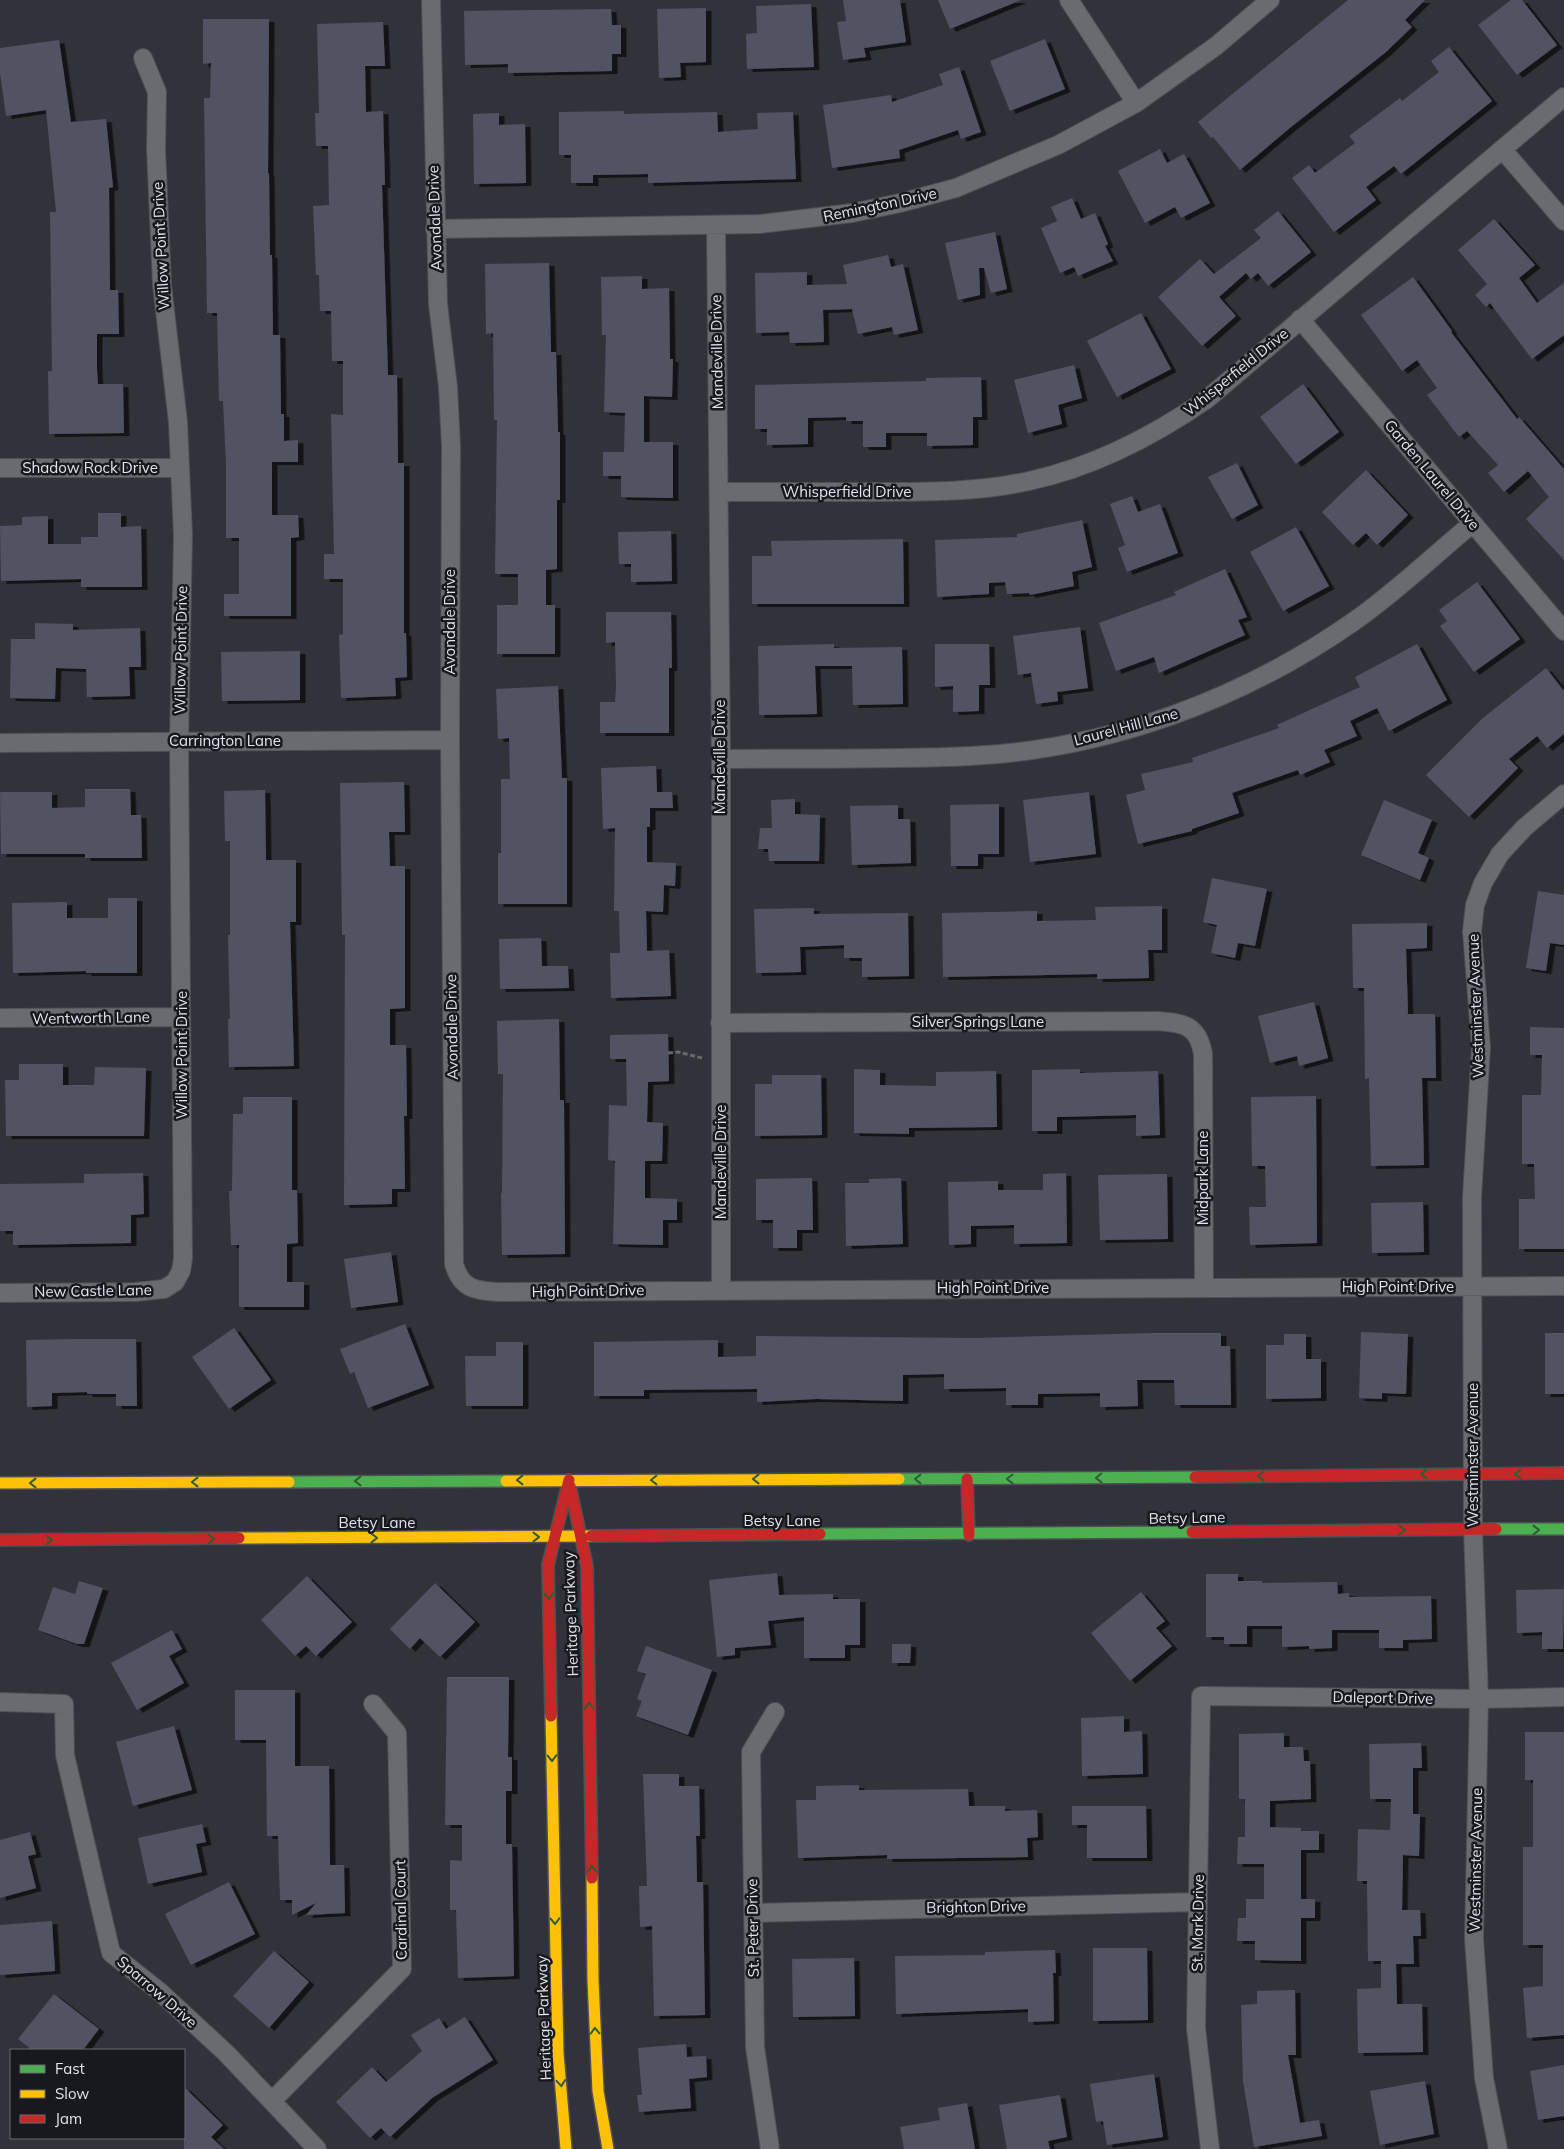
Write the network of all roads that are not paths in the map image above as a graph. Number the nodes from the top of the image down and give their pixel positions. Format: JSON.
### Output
{"nodes":[{"id":1,"x":431,"y":0,"type":"edge"},
{"id":2,"x":1070,"y":0,"type":"edge"},
{"id":3,"x":1270,"y":0,"type":"edge"},
{"id":4,"x":142,"y":58,"type":"dead end"},
{"id":5,"x":1564,"y":97,"type":"edge"},
{"id":6,"x":1136,"y":103,"type":"junction"},
{"id":7,"x":1502,"y":149,"type":"junction"},
{"id":8,"x":1564,"y":221,"type":"edge"},
{"id":9,"x":716,"y":226,"type":"junction"},
{"id":10,"x":435,"y":229,"type":"junction"},
{"id":11,"x":1300,"y":319,"type":"junction"},
{"id":12,"x":0,"y":468,"type":"edge"},
{"id":13,"x":180,"y":468,"type":"junction"},
{"id":14,"x":719,"y":492,"type":"junction"},
{"id":15,"x":1473,"y":523,"type":"junction"},
{"id":16,"x":1564,"y":631,"type":"edge"},
{"id":17,"x":450,"y":740,"type":"junction"},
{"id":18,"x":180,"y":741,"type":"junction"},
{"id":19,"x":0,"y":743,"type":"edge"},
{"id":20,"x":721,"y":759,"type":"junction"},
{"id":21,"x":1564,"y":794,"type":"edge"},
{"id":22,"x":182,"y":1017,"type":"junction"},
{"id":23,"x":0,"y":1018,"type":"edge"},
{"id":24,"x":720,"y":1023,"type":"junction"},
{"id":25,"x":1203,"y":1069,"type":"joint"},
{"id":26,"x":454,"y":1245,"type":"joint"},
{"id":27,"x":183,"y":1246,"type":"joint"},
{"id":28,"x":1564,"y":1286,"type":"edge"},
{"id":29,"x":1472,"y":1287,"type":"junction"},
{"id":30,"x":1204,"y":1288,"type":"junction"},
{"id":31,"x":721,"y":1289,"type":"junction"},
{"id":32,"x":0,"y":1293,"type":"edge"},
{"id":33,"x":1564,"y":1473,"type":"edge"},
{"id":34,"x":1473,"y":1474,"type":"junction"},
{"id":35,"x":967,"y":1479,"type":"junction"},
{"id":36,"x":569,"y":1480,"type":"junction"},
{"id":37,"x":0,"y":1483,"type":"edge"},
{"id":38,"x":1473,"y":1530,"type":"junction"},
{"id":39,"x":1564,"y":1530,"type":"edge"},
{"id":40,"x":969,"y":1535,"type":"junction"},
{"id":41,"x":556,"y":1537,"type":"junction"},
{"id":42,"x":582,"y":1537,"type":"junction"},
{"id":43,"x":0,"y":1540,"type":"edge"},
{"id":44,"x":1201,"y":1696,"type":"joint"},
{"id":45,"x":1564,"y":1697,"type":"edge"},
{"id":46,"x":1480,"y":1699,"type":"junction"},
{"id":47,"x":0,"y":1702,"type":"edge"},
{"id":48,"x":373,"y":1704,"type":"dead end"},
{"id":49,"x":775,"y":1712,"type":"dead end"},
{"id":50,"x":1198,"y":1902,"type":"junction"},
{"id":51,"x":753,"y":1912,"type":"junction"},
{"id":52,"x":272,"y":2101,"type":"junction"},
{"id":53,"x":316,"y":2149,"type":"edge"},
{"id":54,"x":566,"y":2149,"type":"edge"},
{"id":55,"x":608,"y":2149,"type":"edge"},
{"id":56,"x":770,"y":2149,"type":"edge"},
{"id":57,"x":1210,"y":2149,"type":"edge"},
{"id":58,"x":1498,"y":2149,"type":"edge"}],
"edges":[{"from":1,"to":10,"type":"street","name":"Avondale Drive"},
{"from":2,"to":6,"type":"street"},
{"from":3,"to":6,"type":"street","name":"Remington Drive"},
{"from":4,"to":13,"type":"street","name":"Willow Point Drive"},
{"from":5,"to":7,"type":"street","name":"Whisperfield Drive"},
{"from":6,"to":9,"type":"street","name":"Remington Drive"},
{"from":7,"to":8,"type":"street"},
{"from":7,"to":11,"type":"street","name":"Whisperfield Drive"},
{"from":9,"to":10,"type":"street","name":"Remington Drive"},
{"from":9,"to":14,"type":"street","name":"Mandeville Drive"},
{"from":10,"to":17,"type":"street","name":"Avondale Drive"},
{"from":11,"to":14,"type":"street","name":"Whisperfield Drive"},
{"from":11,"to":15,"type":"street","name":"Garden Laurel Drive"},
{"from":12,"to":13,"type":"street","name":"Shadow Rock Drive"},
{"from":13,"to":18,"type":"street","name":"Willow Point Drive"},
{"from":14,"to":20,"type":"street","name":"Mandeville Drive"},
{"from":15,"to":16,"type":"street","name":"Garden Laurel Drive"},
{"from":15,"to":20,"type":"street","name":"Laurel Hill Lane"},
{"from":17,"to":18,"type":"street","name":"Carrington Lane"},
{"from":17,"to":26,"type":"street","name":"Avondale Drive"},
{"from":18,"to":19,"type":"street","name":"Carrington Lane"},
{"from":18,"to":22,"type":"street","name":"Willow Point Drive"},
{"from":20,"to":24,"type":"street","name":"Mandeville Drive"},
{"from":21,"to":29,"type":"street","name":"Westminster Avenue"},
{"from":22,"to":23,"type":"street","name":"Wentworth Lane"},
{"from":22,"to":27,"type":"street","name":"Willow Point Drive"},
{"from":24,"to":25,"type":"street","name":"Silver Springs Lane"},
{"from":24,"to":31,"type":"street","name":"Mandeville Drive"},
{"from":25,"to":30,"type":"street","name":"Midpark Lane"},
{"from":26,"to":31,"type":"street","name":"High Point Drive"},
{"from":27,"to":32,"type":"street","name":"New Castle Lane"},
{"from":28,"to":29,"type":"street","name":"High Point Drive"},
{"from":29,"to":30,"type":"street","name":"High Point Drive"},
{"from":29,"to":34,"type":"street","name":"Westminster Avenue"},
{"from":30,"to":31,"type":"street","name":"High Point Drive"},
{"from":33,"to":34,"type":"main road","one_way":true},
{"from":34,"to":35,"type":"main road","one_way":true},
{"from":34,"to":38,"type":"street","name":"Westminster Avenue"},
{"from":35,"to":36,"type":"main road","one_way":true},
{"from":35,"to":40,"type":"main road"},
{"from":36,"to":37,"type":"main road","one_way":true},
{"from":36,"to":41,"type":"main road","name":"Heritage Parkway"},
{"from":36,"to":42,"type":"main road","name":"Heritage Parkway"},
{"from":38,"to":39,"type":"main road","name":"Betsy Lane","one_way":true},
{"from":40,"to":38,"type":"main road","name":"Betsy Lane","one_way":true},
{"from":38,"to":46,"type":"street","name":"Westminster Avenue"},
{"from":40,"to":42,"type":"main road","name":"Betsy Lane"},
{"from":41,"to":42,"type":"main road","name":"Betsy Lane"},
{"from":43,"to":41,"type":"main road","name":"Betsy Lane","one_way":true},
{"from":41,"to":54,"type":"main road","name":"Heritage Parkway","one_way":true},
{"from":55,"to":42,"type":"main road","name":"Heritage Parkway","one_way":true},
{"from":44,"to":46,"type":"street","name":"Daleport Drive"},
{"from":44,"to":50,"type":"street","name":"St. Mark Drive"},
{"from":45,"to":46,"type":"street","name":"Daleport Drive"},
{"from":46,"to":58,"type":"street","name":"Westminster Avenue"},
{"from":47,"to":52,"type":"street","name":"Sparrow Drive"},
{"from":48,"to":52,"type":"street","name":"Cardinal Court"},
{"from":49,"to":51,"type":"street","name":"St. Peter Drive"},
{"from":50,"to":51,"type":"street","name":"Brighton Drive"},
{"from":50,"to":57,"type":"street","name":"St. Mark Drive"},
{"from":51,"to":56,"type":"street","name":"St. Peter Drive"},
{"from":52,"to":53,"type":"street","name":"Sparrow Drive"}]}
